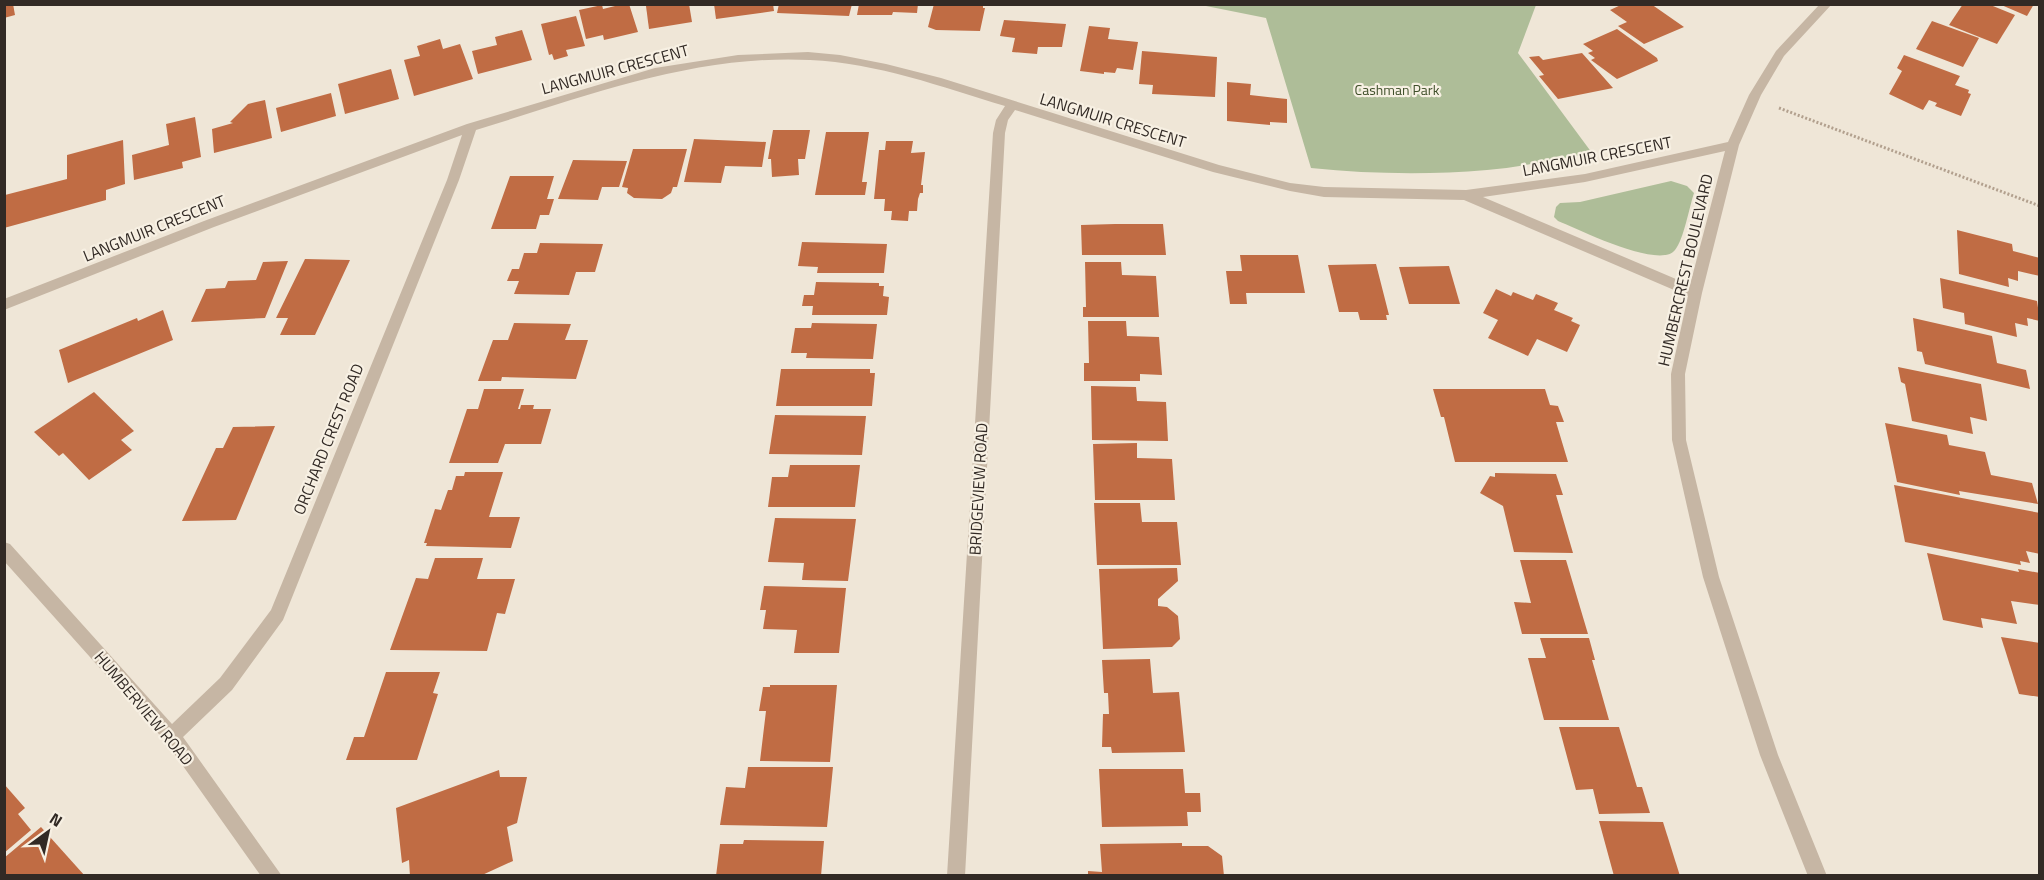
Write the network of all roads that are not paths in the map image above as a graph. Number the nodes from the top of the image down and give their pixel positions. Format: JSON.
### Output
{"nodes":[{"id":1,"x":1827,"y":4,"type":"edge"},
{"id":2,"x":1012,"y":105,"type":"junction"},
{"id":3,"x":471,"y":128,"type":"junction"},
{"id":4,"x":1733,"y":145,"type":"junction"},
{"id":5,"x":1466,"y":195,"type":"junction"},
{"id":6,"x":1695,"y":293,"type":"junction"},
{"id":7,"x":4,"y":305,"type":"edge"},
{"id":8,"x":4,"y":549,"type":"edge"},
{"id":9,"x":172,"y":735,"type":"junction"},
{"id":10,"x":273,"y":876,"type":"edge"},
{"id":11,"x":956,"y":876,"type":"edge"},
{"id":12,"x":1818,"y":876,"type":"edge"}],
"edges":[{"from":1,"to":4,"type":"street","name":"HUMBERCREST BOULEVARD"},
{"from":2,"to":3,"type":"street","name":"LANGMUIR CRESCENT"},
{"from":2,"to":5,"type":"street","name":"LANGMUIR CRESCENT"},
{"from":2,"to":11,"type":"street","name":"BRIDGEVIEW ROAD"},
{"from":3,"to":7,"type":"street","name":"LANGMUIR CRESCENT"},
{"from":3,"to":9,"type":"street","name":"ORCHARD CREST ROAD"},
{"from":4,"to":5,"type":"street","name":"LANGMUIR CRESCENT"},
{"from":4,"to":6,"type":"street","name":"HUMBERCREST BOULEVARD"},
{"from":5,"to":6,"type":"street","name":"LANGMUIR CRESCENT"},
{"from":6,"to":12,"type":"street","name":"HUMBERCREST BOULEVARD"},
{"from":8,"to":9,"type":"street","name":"HUMBERVIEW ROAD"},
{"from":9,"to":10,"type":"street","name":"HUMBERVIEW ROAD"}]}
